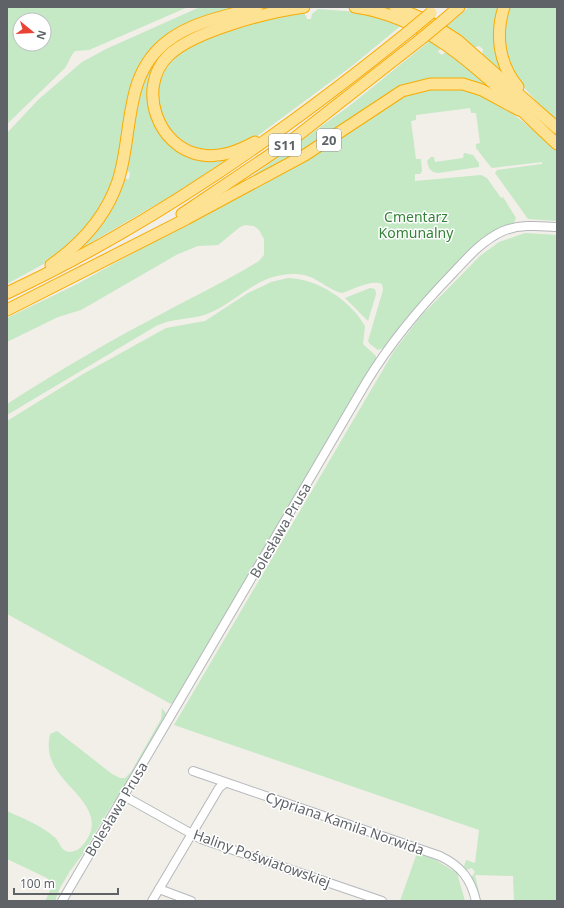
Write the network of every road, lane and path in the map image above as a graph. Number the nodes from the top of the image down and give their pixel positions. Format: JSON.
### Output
{"nodes":[{"id":1,"x":257,"y":7,"type":"edge"},
{"id":2,"x":304,"y":7,"type":"edge"},
{"id":3,"x":355,"y":7,"type":"edge"},
{"id":4,"x":395,"y":7,"type":"edge"},
{"id":5,"x":459,"y":7,"type":"edge"},
{"id":6,"x":504,"y":7,"type":"edge"},
{"id":7,"x":434,"y":10,"type":"edge"},
{"id":8,"x":533,"y":106,"type":"junction"},
{"id":9,"x":519,"y":110,"type":"junction"},
{"id":10,"x":295,"y":120,"type":"junction"},
{"id":11,"x":557,"y":128,"type":"edge"},
{"id":12,"x":557,"y":144,"type":"edge"},
{"id":13,"x":557,"y":227,"type":"edge"},
{"id":14,"x":141,"y":241,"type":"junction"},
{"id":15,"x":8,"y":293,"type":"edge"},
{"id":16,"x":7,"y":310,"type":"edge"},
{"id":17,"x":192,"y":771,"type":"dead end"},
{"id":18,"x":225,"y":783,"type":"junction"},
{"id":19,"x":124,"y":796,"type":"junction"},
{"id":20,"x":191,"y":834,"type":"junction"},
{"id":21,"x":159,"y":889,"type":"junction"},
{"id":22,"x":62,"y":901,"type":"edge"},
{"id":23,"x":152,"y":901,"type":"edge"},
{"id":24,"x":192,"y":901,"type":"edge"},
{"id":25,"x":382,"y":901,"type":"edge"},
{"id":26,"x":476,"y":901,"type":"edge"}],
"edges":[{"from":1,"to":15,"type":"highway"},
{"from":2,"to":10,"type":"highway"},
{"from":3,"to":9,"type":"highway"},
{"from":4,"to":8,"type":"highway"},
{"from":5,"to":14,"type":"highway","number":"S11","bridge":true},
{"from":6,"to":8,"type":"highway"},
{"from":7,"to":10,"type":"highway","number":"S11","bridge":true},
{"from":8,"to":11,"type":"highway"},
{"from":9,"to":12,"type":"highway","number":"20"},
{"from":9,"to":14,"type":"highway","number":"20"},
{"from":10,"to":15,"type":"highway","number":"S11"},
{"from":13,"to":19,"type":"street","name":"Bolesława Prusa"},
{"from":14,"to":16,"type":"highway","number":"S11"},
{"from":17,"to":18,"type":"street","name":"Cypriana Kamila Norwida"},
{"from":18,"to":20,"type":"street"},
{"from":18,"to":26,"type":"street","name":"Cypriana Kamila Norwida"},
{"from":19,"to":20,"type":"street","name":"Haliny Poświatowskiej"},
{"from":19,"to":22,"type":"street","name":"Bolesława Prusa"},
{"from":20,"to":21,"type":"street"},
{"from":20,"to":25,"type":"street","name":"Haliny Poświatowskiej"},
{"from":21,"to":23,"type":"street"},
{"from":21,"to":24,"type":"street"}]}
